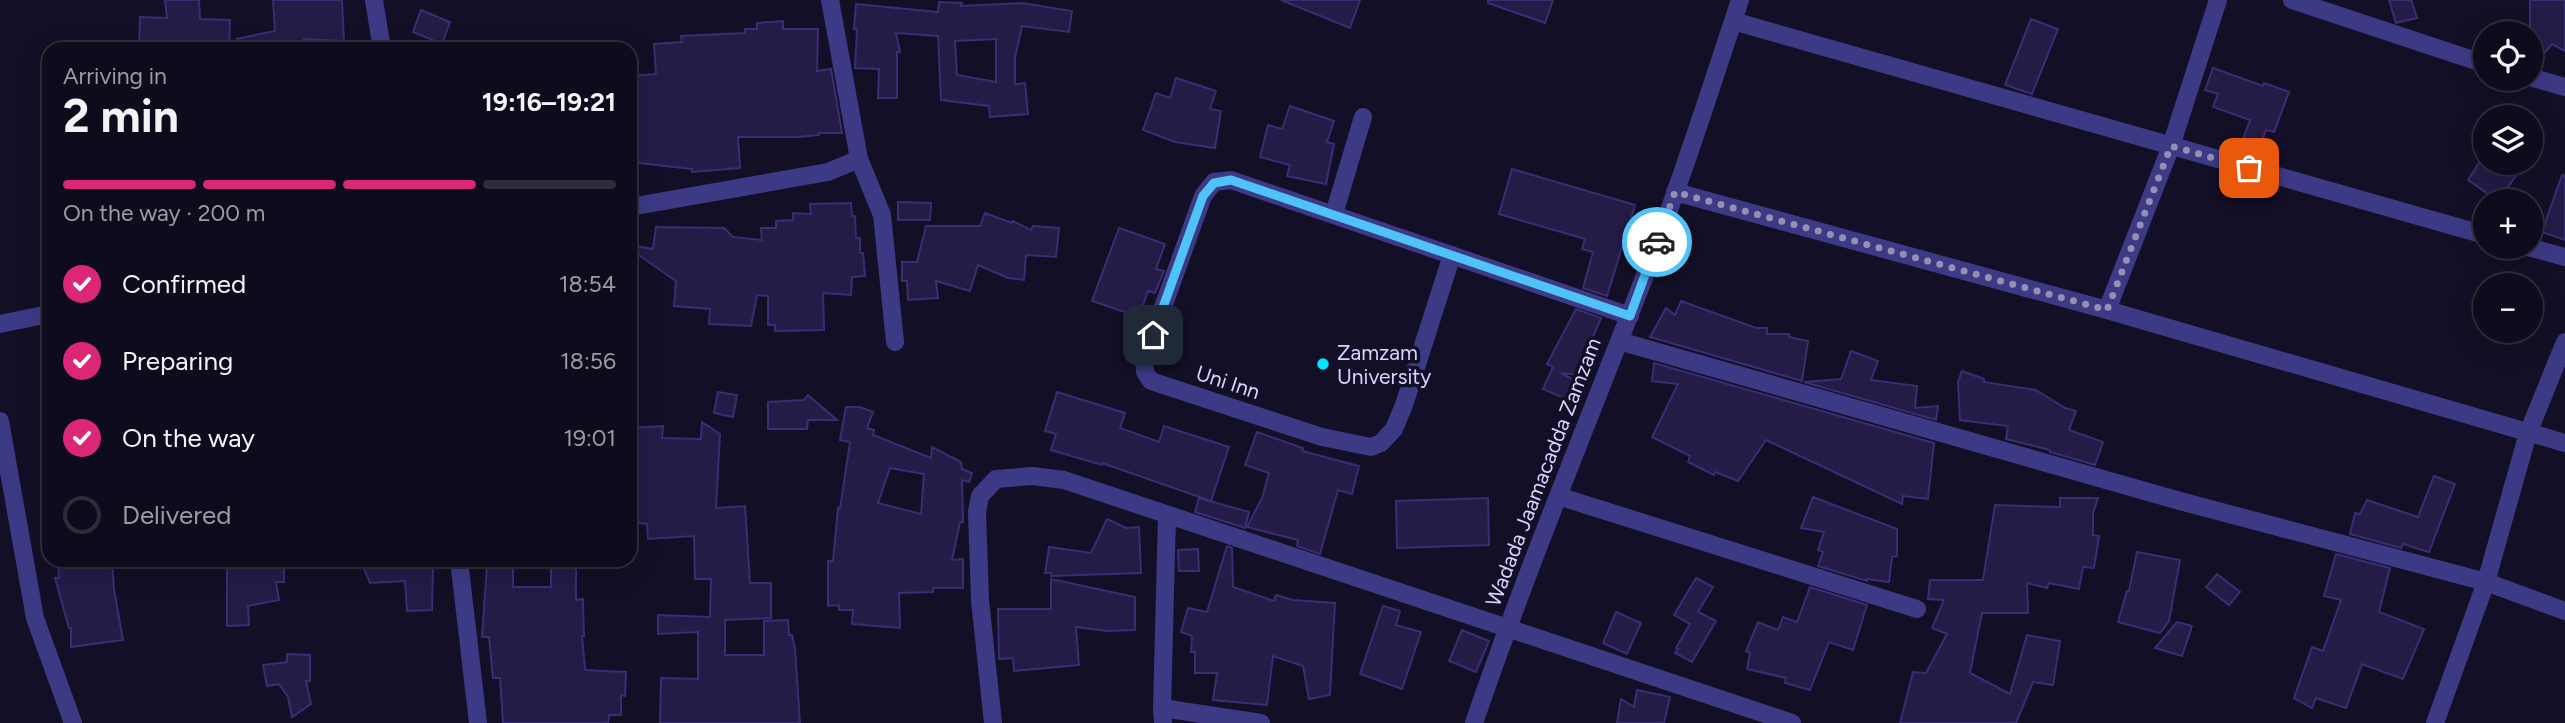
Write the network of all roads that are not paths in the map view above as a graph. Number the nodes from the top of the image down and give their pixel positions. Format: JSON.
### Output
{"nodes":[{"id":1,"x":374,"y":0,"type":"edge"},
{"id":2,"x":830,"y":0,"type":"edge"},
{"id":3,"x":1740,"y":0,"type":"edge"},
{"id":4,"x":2218,"y":0,"type":"edge"},
{"id":5,"x":2292,"y":0,"type":"edge"},
{"id":6,"x":1733,"y":21,"type":"junction"},
{"id":7,"x":381,"y":42,"type":"edge"},
{"id":8,"x":2473,"y":60,"type":"edge"},
{"id":9,"x":2543,"y":81,"type":"edge"},
{"id":10,"x":2565,"y":87,"type":"edge"},
{"id":11,"x":1363,"y":117,"type":"dead end"},
{"id":12,"x":2171,"y":146,"type":"junction"},
{"id":13,"x":859,"y":159,"type":"junction"},
{"id":14,"x":1675,"y":192,"type":"junction"},
{"id":15,"x":637,"y":205,"type":"edge"},
{"id":16,"x":1334,"y":214,"type":"junction"},
{"id":17,"x":2473,"y":232,"type":"edge"},
{"id":18,"x":2543,"y":251,"type":"edge"},
{"id":19,"x":1452,"y":255,"type":"junction"},
{"id":20,"x":2565,"y":257,"type":"edge"},
{"id":21,"x":2107,"y":310,"type":"junction"},
{"id":22,"x":42,"y":315,"type":"edge"},
{"id":23,"x":1630,"y":316,"type":"junction"},
{"id":24,"x":0,"y":324,"type":"edge"},
{"id":25,"x":1619,"y":341,"type":"junction"},
{"id":26,"x":895,"y":342,"type":"dead end"},
{"id":27,"x":2565,"y":342,"type":"edge"},
{"id":28,"x":0,"y":421,"type":"edge"},
{"id":29,"x":2528,"y":433,"type":"junction"},
{"id":30,"x":2565,"y":443,"type":"edge"},
{"id":31,"x":1558,"y":496,"type":"junction"},
{"id":32,"x":1167,"y":516,"type":"junction"},
{"id":33,"x":460,"y":567,"type":"edge"},
{"id":34,"x":2486,"y":582,"type":"junction"},
{"id":35,"x":1917,"y":608,"type":"dead end"},
{"id":36,"x":2565,"y":611,"type":"edge"},
{"id":37,"x":1507,"y":628,"type":"junction"},
{"id":38,"x":1162,"y":716,"type":"edge"},
{"id":39,"x":73,"y":723,"type":"edge"},
{"id":40,"x":478,"y":723,"type":"edge"},
{"id":41,"x":993,"y":723,"type":"edge"},
{"id":42,"x":1261,"y":723,"type":"edge"},
{"id":43,"x":1474,"y":723,"type":"edge"},
{"id":44,"x":1793,"y":723,"type":"edge"},
{"id":45,"x":2435,"y":723,"type":"edge"}],
"edges":[{"from":1,"to":7,"type":"street"},
{"from":2,"to":13,"type":"street"},
{"from":3,"to":6,"type":"street","name":"Wadada Jaamacadda Zamzam"},
{"from":4,"to":12,"type":"street"},
{"from":5,"to":8,"type":"street"},
{"from":6,"to":12,"type":"street"},
{"from":6,"to":14,"type":"street","name":"Wadada Jaamacadda Zamzam"},
{"from":9,"to":10,"type":"street"},
{"from":11,"to":16,"type":"street"},
{"from":12,"to":17,"type":"street"},
{"from":12,"to":21,"type":"street"},
{"from":13,"to":15,"type":"street"},
{"from":13,"to":26,"type":"street"},
{"from":14,"to":21,"type":"street"},
{"from":14,"to":23,"type":"street","name":"Wadada Jaamacadda Zamzam"},
{"from":16,"to":19,"type":"street","name":"Uni Inn"},
{"from":16,"to":19,"type":"street","name":"Uni Inn"},
{"from":18,"to":20,"type":"street"},
{"from":19,"to":23,"type":"street","name":"Uni Inn"},
{"from":21,"to":29,"type":"street"},
{"from":22,"to":24,"type":"street"},
{"from":23,"to":25,"type":"street","name":"Wadada Jaamacadda Zamzam"},
{"from":25,"to":31,"type":"street","name":"Wadada Jaamacadda Zamzam"},
{"from":25,"to":34,"type":"street"},
{"from":27,"to":29,"type":"street"},
{"from":28,"to":39,"type":"street"},
{"from":29,"to":30,"type":"street"},
{"from":29,"to":34,"type":"street"},
{"from":31,"to":35,"type":"street"},
{"from":31,"to":37,"type":"street","name":"Wadada Jaamacadda Zamzam"},
{"from":32,"to":37,"type":"street"},
{"from":32,"to":38,"type":"street"},
{"from":32,"to":41,"type":"street"},
{"from":33,"to":40,"type":"street"},
{"from":34,"to":36,"type":"street"},
{"from":34,"to":45,"type":"street"},
{"from":37,"to":43,"type":"street","name":"Wadada Jaamacadda Zamzam"},
{"from":37,"to":44,"type":"street"},
{"from":38,"to":42,"type":"street"}]}
